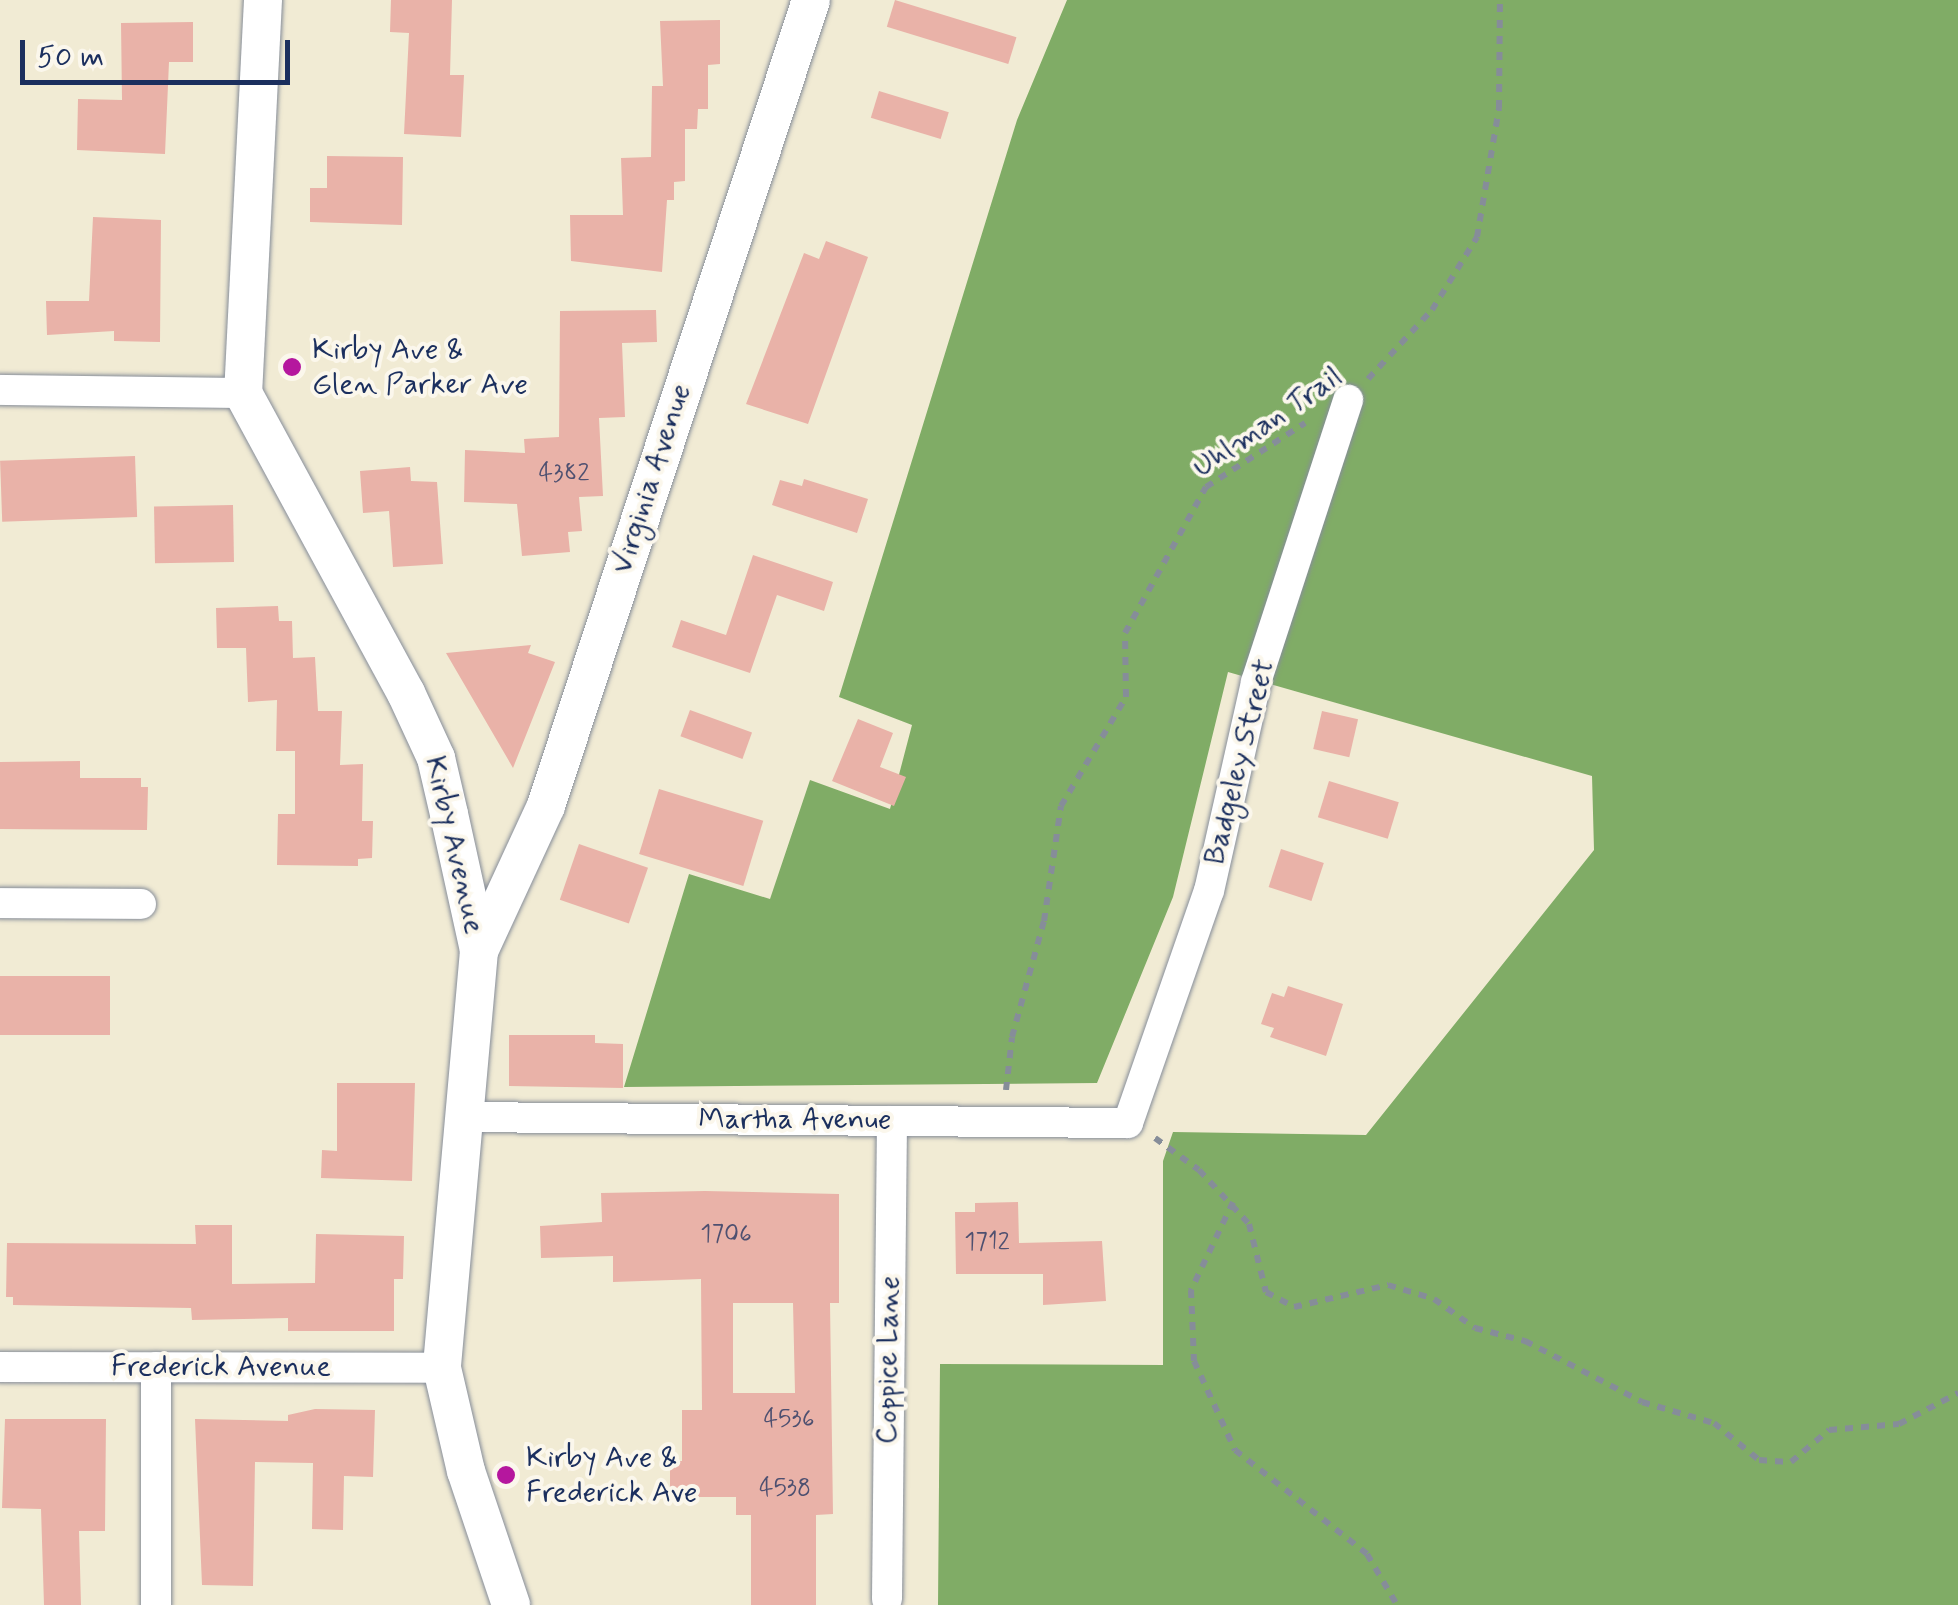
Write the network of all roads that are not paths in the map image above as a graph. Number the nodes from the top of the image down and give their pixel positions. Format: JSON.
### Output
{"nodes":[{"id":1,"x":263,"y":0,"type":"edge"},
{"id":2,"x":811,"y":0,"type":"edge"},
{"id":3,"x":0,"y":390,"type":"edge"},
{"id":4,"x":242,"y":393,"type":"junction"},
{"id":5,"x":1348,"y":400,"type":"road end"},
{"id":6,"x":0,"y":903,"type":"edge"},
{"id":7,"x":141,"y":904,"type":"dead end"},
{"id":8,"x":480,"y":951,"type":"junction"},
{"id":9,"x":462,"y":1117,"type":"junction"},
{"id":10,"x":892,"y":1120,"type":"junction"},
{"id":11,"x":1128,"y":1123,"type":"joint"},
{"id":12,"x":0,"y":1367,"type":"edge"},
{"id":13,"x":156,"y":1367,"type":"junction"},
{"id":14,"x":442,"y":1368,"type":"junction"},
{"id":15,"x":887,"y":1598,"type":"dead end"},
{"id":16,"x":156,"y":1605,"type":"edge"},
{"id":17,"x":511,"y":1605,"type":"edge"}],
"edges":[{"from":1,"to":4,"type":"street"},
{"from":2,"to":8,"type":"street","name":"Virginia Avenue"},
{"from":3,"to":4,"type":"street"},
{"from":4,"to":8,"type":"street","name":"Kirby Avenue"},
{"from":5,"to":11,"type":"street","name":"Badgeley Street"},
{"from":6,"to":7,"type":"street"},
{"from":8,"to":9,"type":"street","name":"Kirby Avenue"},
{"from":9,"to":10,"type":"street","name":"Martha Avenue"},
{"from":9,"to":14,"type":"street","name":"Kirby Avenue"},
{"from":10,"to":11,"type":"street","name":"Martha Avenue"},
{"from":10,"to":15,"type":"street","name":"Coppice Lane"},
{"from":12,"to":13,"type":"street","name":"Frederick Avenue"},
{"from":13,"to":14,"type":"street","name":"Frederick Avenue"},
{"from":13,"to":16,"type":"street"},
{"from":14,"to":17,"type":"street","name":"Kirby Avenue"}]}
